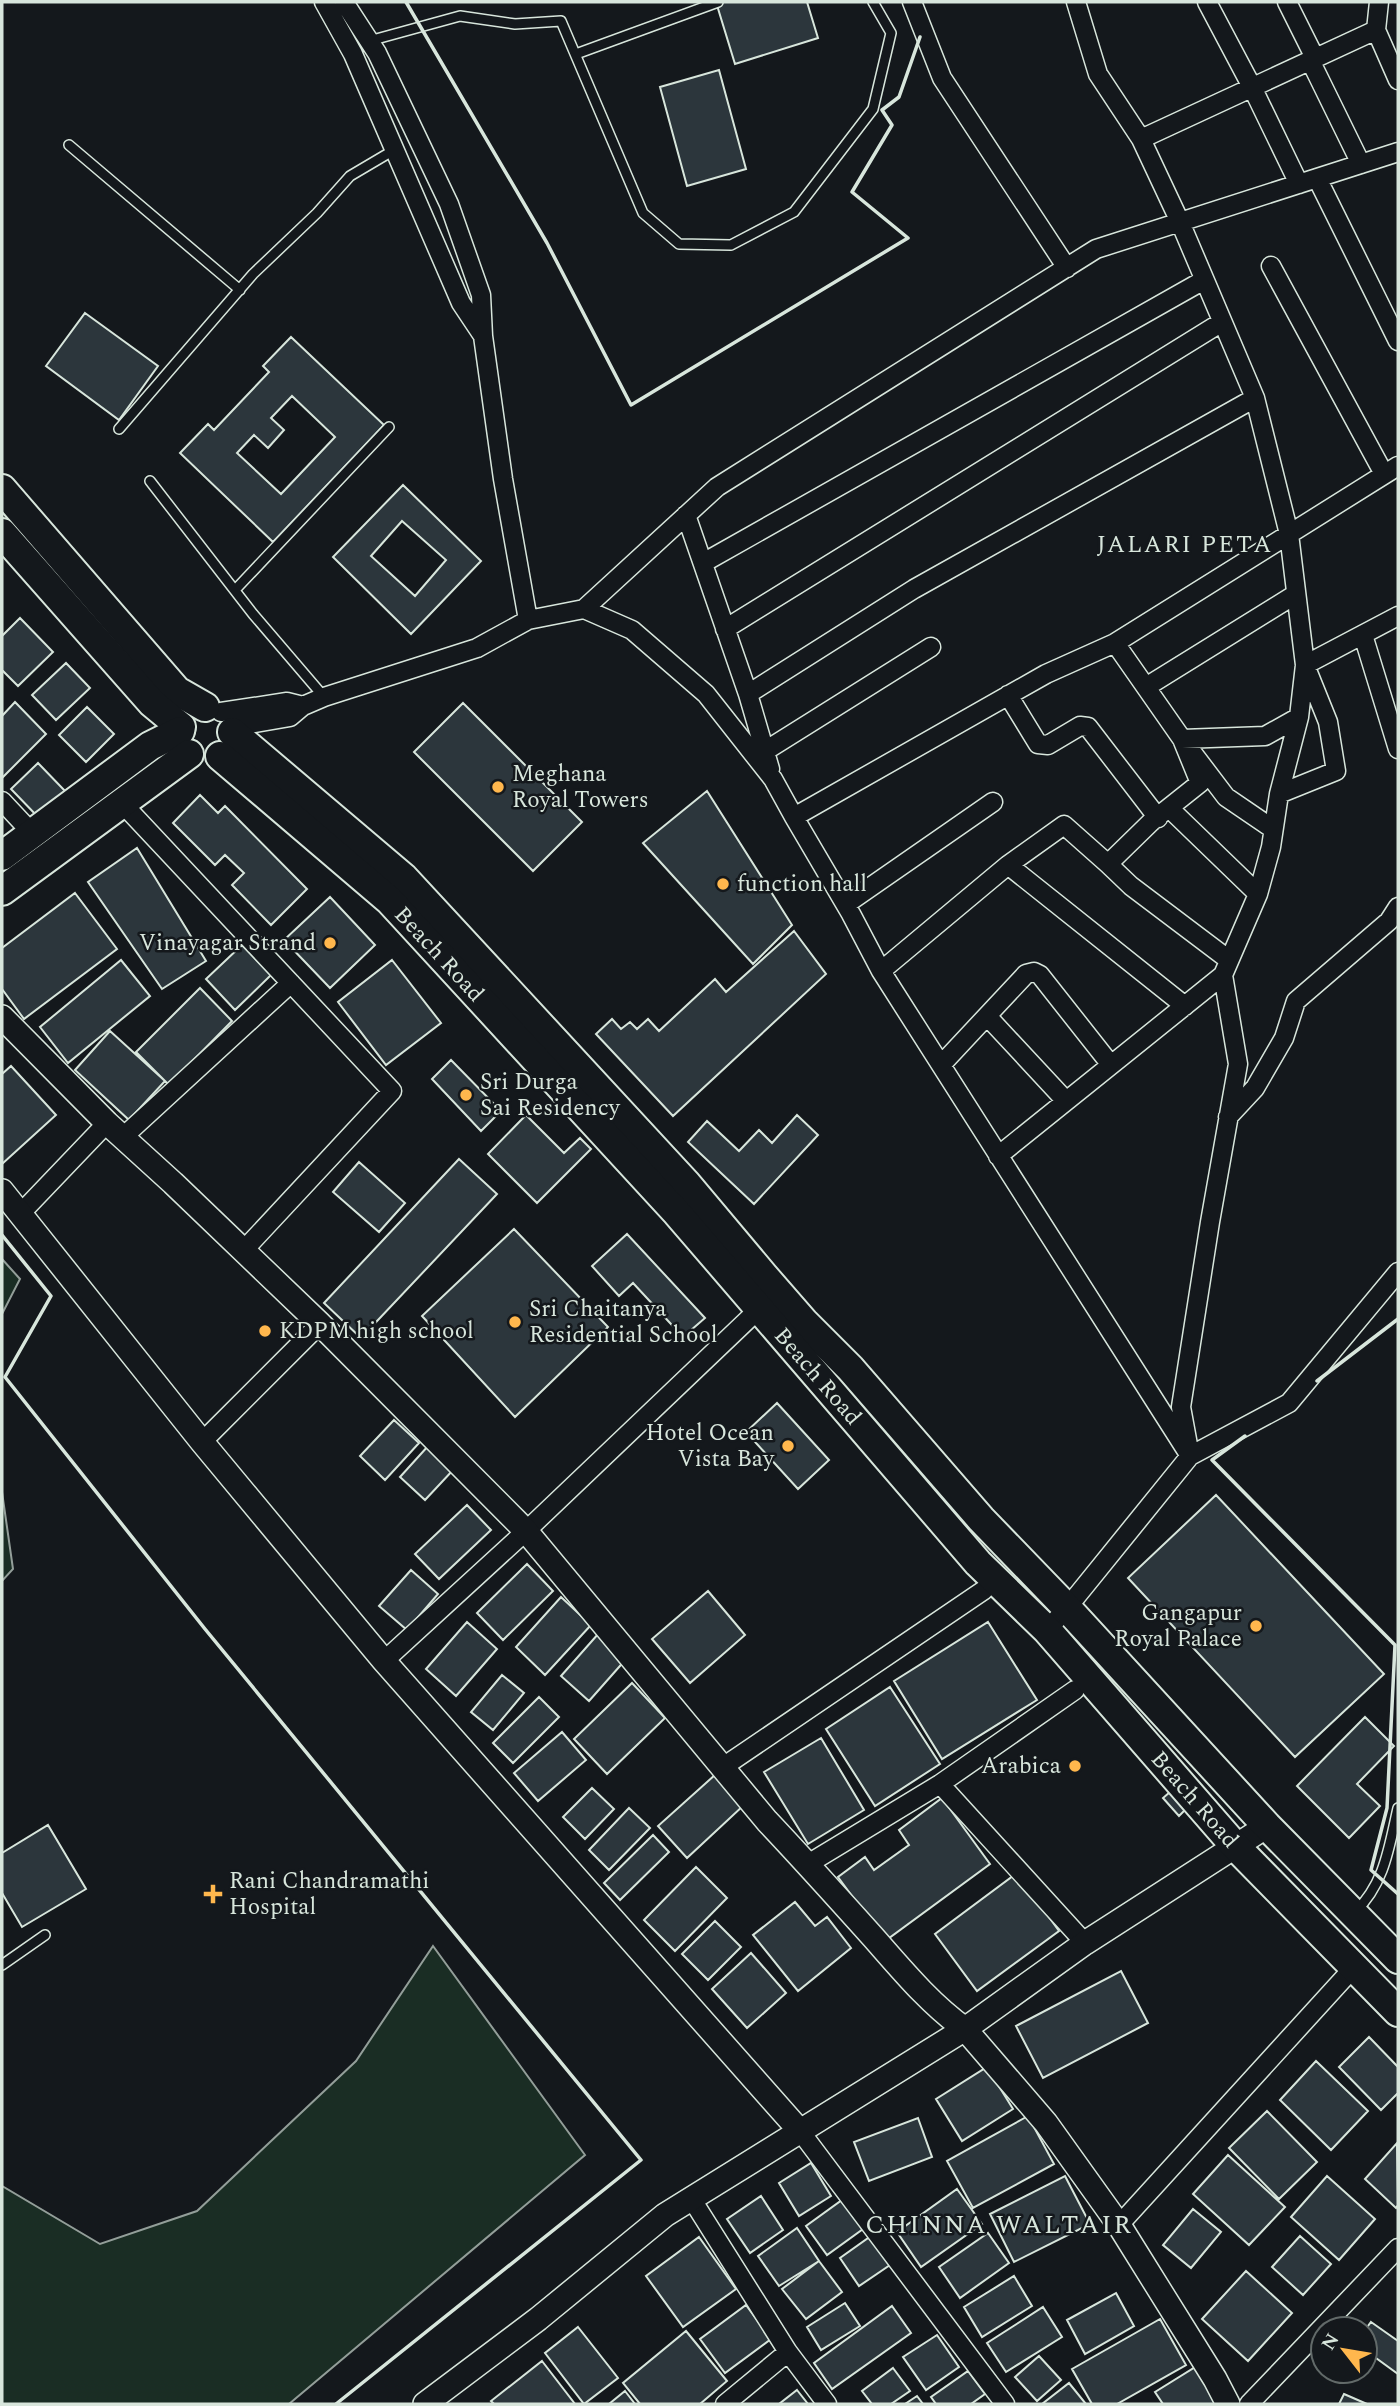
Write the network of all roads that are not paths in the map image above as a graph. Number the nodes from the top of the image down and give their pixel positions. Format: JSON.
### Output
{"nodes":[{"id":1,"x":324,"y":2,"type":"edge"},
{"id":2,"x":344,"y":2,"type":"edge"},
{"id":3,"x":718,"y":2,"type":"edge"},
{"id":4,"x":873,"y":2,"type":"edge"},
{"id":5,"x":912,"y":2,"type":"edge"},
{"id":6,"x":1076,"y":2,"type":"edge"},
{"id":7,"x":1207,"y":2,"type":"edge"},
{"id":8,"x":1287,"y":2,"type":"edge"},
{"id":9,"x":1379,"y":2,"type":"edge"},
{"id":10,"x":1376,"y":30,"type":"junction"},
{"id":11,"x":369,"y":41,"type":"junction"},
{"id":12,"x":576,"y":54,"type":"junction"},
{"id":13,"x":1312,"y":60,"type":"junction"},
{"id":14,"x":1398,"y":80,"type":"edge"},
{"id":15,"x":1252,"y":87,"type":"junction"},
{"id":16,"x":1141,"y":139,"type":"junction"},
{"id":17,"x":69,"y":145,"type":"dead end"},
{"id":18,"x":394,"y":150,"type":"junction"},
{"id":19,"x":1398,"y":152,"type":"edge"},
{"id":20,"x":1361,"y":164,"type":"junction"},
{"id":21,"x":1317,"y":178,"type":"junction"},
{"id":22,"x":1299,"y":184,"type":"junction"},
{"id":23,"x":1180,"y":222,"type":"junction"},
{"id":24,"x":1271,"y":266,"type":"dead end"},
{"id":25,"x":1067,"y":268,"type":"junction"},
{"id":26,"x":1204,"y":281,"type":"junction"},
{"id":27,"x":240,"y":290,"type":"junction"},
{"id":28,"x":1222,"y":322,"type":"junction"},
{"id":29,"x":483,"y":336,"type":"junction"},
{"id":30,"x":1398,"y":341,"type":"edge"},
{"id":31,"x":1255,"y":398,"type":"junction"},
{"id":32,"x":389,"y":427,"type":"dead end"},
{"id":33,"x":120,"y":429,"type":"dead end"},
{"id":34,"x":1391,"y":470,"type":"edge"},
{"id":35,"x":150,"y":481,"type":"dead end"},
{"id":36,"x":2,"y":489,"type":"edge"},
{"id":37,"x":687,"y":515,"type":"junction"},
{"id":38,"x":2,"y":533,"type":"edge"},
{"id":39,"x":1289,"y":534,"type":"junction"},
{"id":40,"x":703,"y":563,"type":"junction"},
{"id":41,"x":235,"y":590,"type":"junction"},
{"id":42,"x":1296,"y":594,"type":"junction"},
{"id":43,"x":584,"y":609,"type":"junction"},
{"id":44,"x":1398,"y":616,"type":"edge"},
{"id":45,"x":528,"y":620,"type":"junction"},
{"id":46,"x":725,"y":629,"type":"junction"},
{"id":47,"x":1363,"y":635,"type":"junction"},
{"id":48,"x":1115,"y":643,"type":"junction"},
{"id":49,"x":931,"y":647,"type":"dead end"},
{"id":50,"x":1305,"y":665,"type":"junction"},
{"id":51,"x":1146,"y":687,"type":"junction"},
{"id":52,"x":748,"y":694,"type":"junction"},
{"id":53,"x":1008,"y":695,"type":"junction"},
{"id":54,"x":324,"y":697,"type":"junction"},
{"id":55,"x":1299,"y":717,"type":"junction"},
{"id":56,"x":222,"y":727,"type":"junction"},
{"id":57,"x":183,"y":737,"type":"junction"},
{"id":58,"x":1182,"y":739,"type":"junction"},
{"id":59,"x":1398,"y":749,"type":"edge"},
{"id":60,"x":765,"y":751,"type":"junction"},
{"id":61,"x":773,"y":779,"type":"junction"},
{"id":62,"x":1279,"y":794,"type":"junction"},
{"id":63,"x":2,"y":801,"type":"edge"},
{"id":64,"x":993,"y":802,"type":"dead end"},
{"id":65,"x":122,"y":803,"type":"junction"},
{"id":66,"x":1163,"y":813,"type":"junction"},
{"id":67,"x":794,"y":817,"type":"junction"},
{"id":68,"x":1273,"y":829,"type":"junction"},
{"id":69,"x":32,"y":833,"type":"junction"},
{"id":70,"x":2,"y":856,"type":"edge"},
{"id":71,"x":1108,"y":863,"type":"junction"},
{"id":72,"x":1008,"y":865,"type":"junction"},
{"id":73,"x":2,"y":891,"type":"edge"},
{"id":74,"x":1258,"y":894,"type":"junction"},
{"id":75,"x":846,"y":904,"type":"junction"},
{"id":76,"x":1398,"y":907,"type":"edge"},
{"id":77,"x":1226,"y":968,"type":"junction"},
{"id":78,"x":881,"y":971,"type":"junction"},
{"id":79,"x":291,"y":983,"type":"junction"},
{"id":80,"x":1185,"y":1006,"type":"junction"},
{"id":81,"x":987,"y":1016,"type":"junction"},
{"id":82,"x":2,"y":1017,"type":"edge"},
{"id":83,"x":941,"y":1065,"type":"junction"},
{"id":84,"x":1111,"y":1065,"type":"junction"},
{"id":85,"x":1066,"y":1101,"type":"junction"},
{"id":86,"x":1228,"y":1117,"type":"junction"},
{"id":87,"x":115,"y":1130,"type":"junction"},
{"id":88,"x":998,"y":1156,"type":"junction"},
{"id":89,"x":2,"y":1191,"type":"edge"},
{"id":90,"x":21,"y":1213,"type":"junction"},
{"id":91,"x":243,"y":1251,"type":"junction"},
{"id":92,"x":1398,"y":1272,"type":"edge"},
{"id":93,"x":760,"y":1308,"type":"junction"},
{"id":94,"x":320,"y":1324,"type":"junction"},
{"id":95,"x":202,"y":1442,"type":"junction"},
{"id":96,"x":1190,"y":1456,"type":"junction"},
{"id":97,"x":526,"y":1531,"type":"junction"},
{"id":98,"x":984,"y":1590,"type":"dead end"},
{"id":99,"x":1068,"y":1608,"type":"junction"},
{"id":100,"x":1047,"y":1630,"type":"junction"},
{"id":101,"x":384,"y":1661,"type":"junction"},
{"id":102,"x":1075,"y":1690,"type":"dead end"},
{"id":103,"x":723,"y":1766,"type":"junction"},
{"id":104,"x":940,"y":1783,"type":"junction"},
{"id":105,"x":1398,"y":1808,"type":"edge"},
{"id":106,"x":1267,"y":1826,"type":"junction"},
{"id":107,"x":1235,"y":1846,"type":"junction"},
{"id":108,"x":808,"y":1864,"type":"junction"},
{"id":109,"x":1353,"y":1914,"type":"junction"},
{"id":110,"x":46,"y":1935,"type":"dead end"},
{"id":111,"x":1085,"y":1943,"type":"junction"},
{"id":112,"x":1398,"y":1959,"type":"edge"},
{"id":113,"x":2,"y":1965,"type":"edge"},
{"id":114,"x":1355,"y":1966,"type":"junction"},
{"id":115,"x":1398,"y":2012,"type":"edge"},
{"id":116,"x":965,"y":2029,"type":"junction"},
{"id":117,"x":800,"y":2131,"type":"junction"},
{"id":118,"x":691,"y":2198,"type":"junction"},
{"id":119,"x":1119,"y":2225,"type":"junction"},
{"id":120,"x":1398,"y":2248,"type":"edge"},
{"id":121,"x":788,"y":2352,"type":"junction"},
{"id":122,"x":425,"y":2404,"type":"edge"},
{"id":123,"x":725,"y":2404,"type":"edge"},
{"id":124,"x":827,"y":2404,"type":"edge"},
{"id":125,"x":1005,"y":2404,"type":"edge"},
{"id":126,"x":1228,"y":2404,"type":"edge"},
{"id":127,"x":1249,"y":2404,"type":"edge"}],
"edges":[{"from":1,"to":18,"type":"street"},
{"from":2,"to":11,"type":"street"},
{"from":3,"to":12,"type":"lane"},
{"from":4,"to":12,"type":"lane"},
{"from":5,"to":25,"type":"street"},
{"from":6,"to":16,"type":"street"},
{"from":7,"to":15,"type":"street"},
{"from":8,"to":13,"type":"street"},
{"from":9,"to":10,"type":"street"},
{"from":10,"to":13,"type":"street"},
{"from":10,"to":14,"type":"street"},
{"from":11,"to":12,"type":"lane"},
{"from":11,"to":29,"type":"street"},
{"from":13,"to":15,"type":"street"},
{"from":13,"to":20,"type":"street"},
{"from":15,"to":16,"type":"street"},
{"from":15,"to":22,"type":"street"},
{"from":16,"to":23,"type":"street"},
{"from":17,"to":27,"type":"lane"},
{"from":18,"to":27,"type":"lane"},
{"from":18,"to":29,"type":"street"},
{"from":19,"to":20,"type":"street"},
{"from":20,"to":21,"type":"street"},
{"from":21,"to":22,"type":"street"},
{"from":21,"to":30,"type":"street"},
{"from":22,"to":23,"type":"street"},
{"from":23,"to":25,"type":"street"},
{"from":23,"to":26,"type":"street"},
{"from":24,"to":34,"type":"street"},
{"from":25,"to":37,"type":"street"},
{"from":26,"to":28,"type":"street"},
{"from":26,"to":40,"type":"street"},
{"from":27,"to":33,"type":"lane"},
{"from":28,"to":31,"type":"street"},
{"from":28,"to":46,"type":"street"},
{"from":29,"to":45,"type":"street"},
{"from":31,"to":39,"type":"street"},
{"from":31,"to":52,"type":"street"},
{"from":32,"to":41,"type":"lane"},
{"from":34,"to":39,"type":"street"},
{"from":35,"to":41,"type":"lane"},
{"from":36,"to":56,"type":"main road","name":"Beach Road"},
{"from":37,"to":40,"type":"street"},
{"from":37,"to":43,"type":"street"},
{"from":38,"to":57,"type":"main road"},
{"from":39,"to":42,"type":"street"},
{"from":39,"to":48,"type":"street"},
{"from":40,"to":46,"type":"street"},
{"from":41,"to":54,"type":"lane"},
{"from":42,"to":50,"type":"street"},
{"from":42,"to":51,"type":"street"},
{"from":43,"to":45,"type":"street"},
{"from":43,"to":61,"type":"street"},
{"from":44,"to":47,"type":"street"},
{"from":45,"to":54,"type":"street"},
{"from":46,"to":52,"type":"street"},
{"from":47,"to":50,"type":"street"},
{"from":47,"to":59,"type":"street"},
{"from":48,"to":51,"type":"street"},
{"from":48,"to":53,"type":"street"},
{"from":49,"to":60,"type":"street"},
{"from":50,"to":55,"type":"street"},
{"from":50,"to":62,"type":"street"},
{"from":51,"to":58,"type":"street"},
{"from":52,"to":60,"type":"street"},
{"from":53,"to":66,"type":"street"},
{"from":53,"to":67,"type":"street"},
{"from":54,"to":56,"type":"street"},
{"from":55,"to":58,"type":"street"},
{"from":55,"to":62,"type":"street"},
{"from":56,"to":57,"type":"main road"},
{"from":56,"to":57,"type":"main road"},
{"from":56,"to":93,"type":"main road","name":"Beach Road"},
{"from":56,"to":99,"type":"main road","name":"Beach Road"},
{"from":57,"to":65,"type":"main road"},
{"from":57,"to":69,"type":"main road"},
{"from":58,"to":66,"type":"street"},
{"from":58,"to":68,"type":"street"},
{"from":60,"to":61,"type":"street"},
{"from":61,"to":67,"type":"street"},
{"from":62,"to":68,"type":"street"},
{"from":63,"to":69,"type":"street"},
{"from":64,"to":75,"type":"street"},
{"from":65,"to":73,"type":"main road"},
{"from":65,"to":79,"type":"street"},
{"from":66,"to":71,"type":"street"},
{"from":66,"to":74,"type":"street"},
{"from":67,"to":75,"type":"street"},
{"from":68,"to":74,"type":"street"},
{"from":69,"to":70,"type":"main road"},
{"from":71,"to":72,"type":"street"},
{"from":71,"to":77,"type":"street"},
{"from":72,"to":78,"type":"street"},
{"from":72,"to":80,"type":"street"},
{"from":74,"to":77,"type":"street"},
{"from":75,"to":78,"type":"street"},
{"from":76,"to":86,"type":"street"},
{"from":77,"to":80,"type":"street"},
{"from":77,"to":86,"type":"street"},
{"from":78,"to":83,"type":"street"},
{"from":79,"to":87,"type":"street"},
{"from":79,"to":91,"type":"street"},
{"from":80,"to":84,"type":"street"},
{"from":81,"to":83,"type":"street"},
{"from":81,"to":84,"type":"street"},
{"from":81,"to":85,"type":"street"},
{"from":82,"to":87,"type":"street"},
{"from":83,"to":88,"type":"street"},
{"from":84,"to":85,"type":"street"},
{"from":85,"to":88,"type":"street"},
{"from":86,"to":96,"type":"street"},
{"from":87,"to":90,"type":"street"},
{"from":87,"to":91,"type":"street"},
{"from":88,"to":96,"type":"street"},
{"from":89,"to":90,"type":"street"},
{"from":90,"to":95,"type":"street"},
{"from":91,"to":94,"type":"street"},
{"from":92,"to":96,"type":"street"},
{"from":93,"to":97,"type":"street"},
{"from":93,"to":100,"type":"main road","name":"Beach Road"},
{"from":94,"to":95,"type":"street"},
{"from":94,"to":97,"type":"street"},
{"from":95,"to":101,"type":"street"},
{"from":96,"to":99,"type":"street"},
{"from":97,"to":101,"type":"street"},
{"from":97,"to":103,"type":"street"},
{"from":98,"to":103,"type":"street"},
{"from":99,"to":100,"type":"street"},
{"from":99,"to":106,"type":"main road","name":"Beach Road"},
{"from":100,"to":107,"type":"main road","name":"Beach Road"},
{"from":101,"to":117,"type":"street"},
{"from":102,"to":104,"type":"street"},
{"from":103,"to":108,"type":"street"},
{"from":104,"to":108,"type":"street"},
{"from":104,"to":111,"type":"street"},
{"from":105,"to":109,"type":"lane"},
{"from":106,"to":107,"type":"street"},
{"from":106,"to":109,"type":"main road","name":"Beach Road"},
{"from":107,"to":111,"type":"street"},
{"from":107,"to":114,"type":"main road","name":"Beach Road"},
{"from":108,"to":116,"type":"street"},
{"from":109,"to":112,"type":"main road","name":"Beach Road"},
{"from":110,"to":113,"type":"lane"},
{"from":111,"to":116,"type":"street"},
{"from":114,"to":115,"type":"main road","name":"Beach Road"},
{"from":114,"to":119,"type":"street"},
{"from":116,"to":117,"type":"street"},
{"from":116,"to":119,"type":"street"},
{"from":117,"to":118,"type":"street"},
{"from":117,"to":125,"type":"street"},
{"from":118,"to":121,"type":"street"},
{"from":118,"to":122,"type":"street"},
{"from":119,"to":126,"type":"street"},
{"from":120,"to":127,"type":"street"},
{"from":121,"to":123,"type":"street"},
{"from":121,"to":124,"type":"street"}]}
